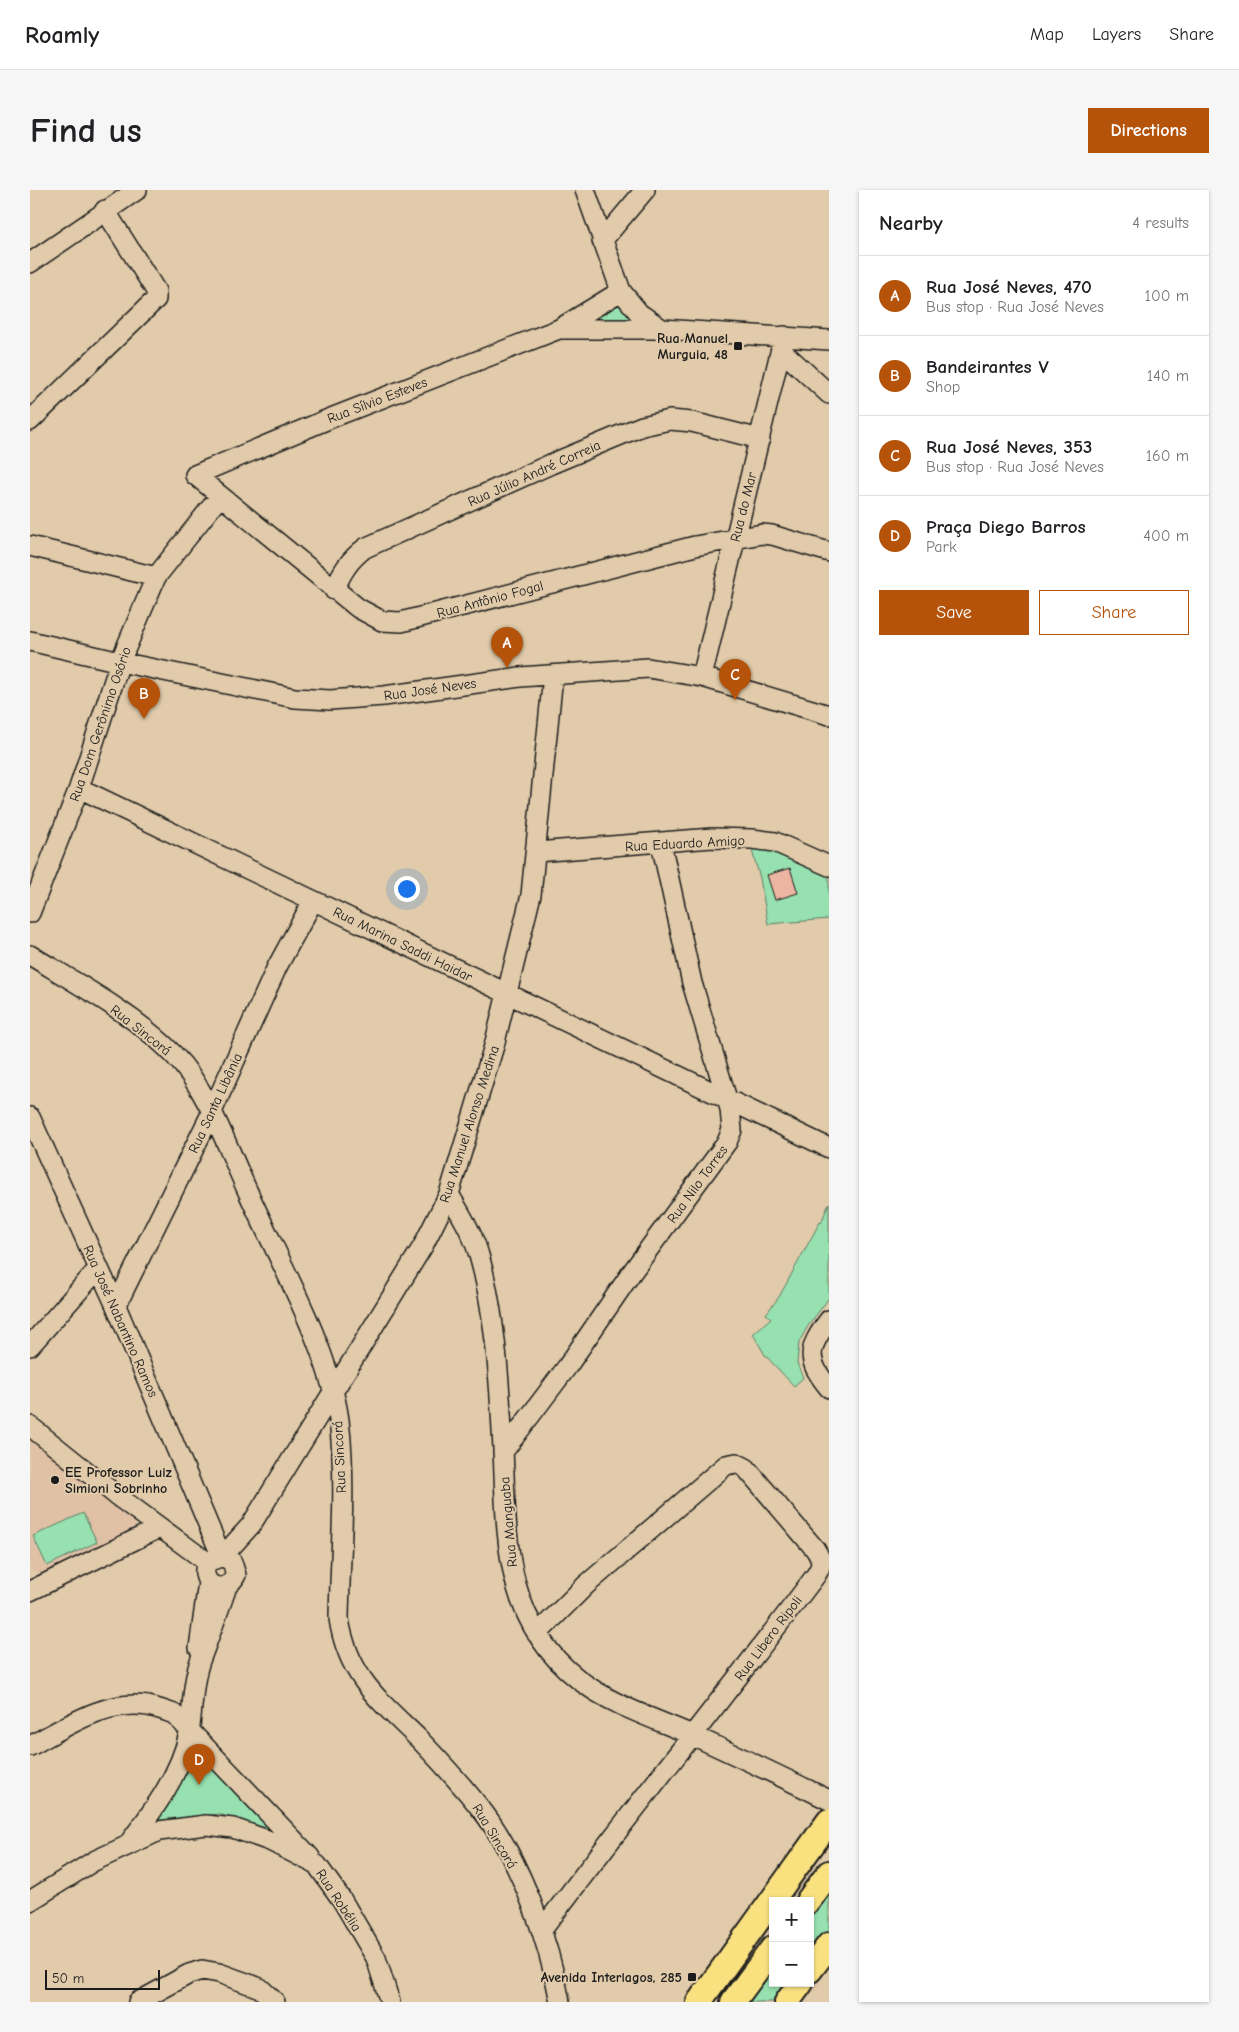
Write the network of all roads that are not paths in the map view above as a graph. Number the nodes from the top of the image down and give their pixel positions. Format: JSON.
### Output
{"nodes":[{"id":1,"x":586,"y":190,"type":"edge"},
{"id":2,"x":645,"y":190,"type":"edge"},
{"id":3,"x":131,"y":191,"type":"edge"},
{"id":4,"x":105,"y":210,"type":"junction"},
{"id":5,"x":602,"y":241,"type":"junction"},
{"id":6,"x":30,"y":263,"type":"edge"},
{"id":7,"x":621,"y":292,"type":"junction"},
{"id":8,"x":662,"y":329,"type":"junction"},
{"id":9,"x":559,"y":330,"type":"junction"},
{"id":10,"x":829,"y":340,"type":"edge"},
{"id":11,"x":783,"y":343,"type":"junction"},
{"id":12,"x":829,"y":394,"type":"edge"},
{"id":13,"x":30,"y":421,"type":"edge"},
{"id":14,"x":760,"y":439,"type":"junction"},
{"id":15,"x":196,"y":475,"type":"joint"},
{"id":16,"x":220,"y":496,"type":"junction"},
{"id":17,"x":735,"y":538,"type":"junction"},
{"id":18,"x":30,"y":546,"type":"edge"},
{"id":19,"x":829,"y":552,"type":"edge"},
{"id":20,"x":156,"y":577,"type":"junction"},
{"id":21,"x":334,"y":590,"type":"junction"},
{"id":22,"x":30,"y":641,"type":"edge"},
{"id":23,"x":120,"y":662,"type":"junction"},
{"id":24,"x":553,"y":674,"type":"junction"},
{"id":25,"x":702,"y":677,"type":"junction"},
{"id":26,"x":829,"y":715,"type":"edge"},
{"id":27,"x":79,"y":788,"type":"junction"},
{"id":28,"x":661,"y":843,"type":"junction"},
{"id":29,"x":536,"y":852,"type":"junction"},
{"id":30,"x":829,"y":866,"type":"edge"},
{"id":31,"x":313,"y":900,"type":"junction"},
{"id":32,"x":30,"y":913,"type":"edge"},
{"id":33,"x":30,"y":956,"type":"edge"},
{"id":34,"x":508,"y":995,"type":"junction"},
{"id":35,"x":727,"y":1100,"type":"junction"},
{"id":36,"x":211,"y":1114,"type":"junction"},
{"id":37,"x":30,"y":1117,"type":"edge"},
{"id":38,"x":829,"y":1148,"type":"edge"},
{"id":39,"x":449,"y":1194,"type":"junction"},
{"id":40,"x":98,"y":1268,"type":"junction"},
{"id":41,"x":116,"y":1306,"type":"junction"},
{"id":42,"x":829,"y":1320,"type":"edge"},
{"id":43,"x":30,"y":1346,"type":"edge"},
{"id":44,"x":829,"y":1388,"type":"edge"},
{"id":45,"x":332,"y":1391,"type":"junction"},
{"id":46,"x":30,"y":1426,"type":"edge"},
{"id":47,"x":503,"y":1452,"type":"junction"},
{"id":48,"x":160,"y":1528,"type":"junction"},
{"id":49,"x":216,"y":1566,"type":"junction"},
{"id":50,"x":30,"y":1591,"type":"edge"},
{"id":51,"x":537,"y":1634,"type":"junction"},
{"id":52,"x":201,"y":1658,"type":"junction"},
{"id":53,"x":189,"y":1731,"type":"junction"},
{"id":54,"x":693,"y":1735,"type":"junction"},
{"id":55,"x":30,"y":1746,"type":"edge"},
{"id":56,"x":829,"y":1800,"type":"edge"},
{"id":57,"x":829,"y":1821,"type":"edge"},
{"id":58,"x":127,"y":1846,"type":"junction"},
{"id":59,"x":317,"y":1865,"type":"junction"},
{"id":60,"x":829,"y":1873,"type":"edge"},
{"id":61,"x":811,"y":1897,"type":"edge"},
{"id":62,"x":30,"y":1902,"type":"edge"},
{"id":63,"x":542,"y":1930,"type":"junction"},
{"id":64,"x":829,"y":1945,"type":"edge"},
{"id":65,"x":769,"y":1953,"type":"edge"},
{"id":66,"x":814,"y":1965,"type":"edge"},
{"id":67,"x":798,"y":1987,"type":"edge"},
{"id":68,"x":138,"y":2002,"type":"edge"},
{"id":69,"x":275,"y":2002,"type":"edge"},
{"id":70,"x":390,"y":2002,"type":"edge"},
{"id":71,"x":560,"y":2002,"type":"edge"},
{"id":72,"x":699,"y":2002,"type":"edge"},
{"id":73,"x":732,"y":2002,"type":"edge"},
{"id":74,"x":787,"y":2002,"type":"edge"}],
"edges":[{"from":1,"to":5,"type":"street"},
{"from":2,"to":5,"type":"street"},
{"from":3,"to":4,"type":"street"},
{"from":4,"to":6,"type":"street"},
{"from":4,"to":13,"type":"street"},
{"from":5,"to":7,"type":"street"},
{"from":7,"to":8,"type":"street"},
{"from":7,"to":9,"type":"street"},
{"from":8,"to":9,"type":"street"},
{"from":8,"to":11,"type":"street"},
{"from":9,"to":15,"type":"street","name":"Rua Sílvio Esteves"},
{"from":10,"to":11,"type":"street"},
{"from":11,"to":12,"type":"street"},
{"from":11,"to":14,"type":"street","name":"Rua do Mar"},
{"from":14,"to":17,"type":"street","name":"Rua do Mar"},
{"from":14,"to":21,"type":"street","name":"Rua Júlio André Correia"},
{"from":15,"to":16,"type":"street","name":"Rua Antônio Fogal"},
{"from":16,"to":20,"type":"street","name":"Rua Dom Gerônimo Osório"},
{"from":16,"to":21,"type":"street","name":"Rua Antônio Fogal"},
{"from":17,"to":19,"type":"street","name":"Rua Antônio Fogal"},
{"from":17,"to":21,"type":"street","name":"Rua Antônio Fogal"},
{"from":17,"to":25,"type":"street","name":"Rua do Mar"},
{"from":18,"to":20,"type":"street"},
{"from":20,"to":23,"type":"street","name":"Rua Dom Gerônimo Osório"},
{"from":22,"to":23,"type":"street","name":"Rua José Neves"},
{"from":23,"to":24,"type":"street","name":"Rua José Neves"},
{"from":23,"to":27,"type":"street","name":"Rua Dom Gerônimo Osório"},
{"from":24,"to":25,"type":"street","name":"Rua José Neves"},
{"from":24,"to":29,"type":"street","name":"Rua Manuel Alonso Medina"},
{"from":25,"to":26,"type":"street","name":"Rua José Neves"},
{"from":27,"to":31,"type":"street","name":"Rua Marina Saddi Haidar"},
{"from":27,"to":32,"type":"street","name":"Rua Dom Gerônimo Osório"},
{"from":28,"to":29,"type":"street","name":"Rua Eduardo Amigo"},
{"from":28,"to":30,"type":"street","name":"Rua Eduardo Amigo"},
{"from":28,"to":35,"type":"street","name":"Rua Nilo Torres"},
{"from":29,"to":34,"type":"street","name":"Rua Manuel Alonso Medina"},
{"from":31,"to":34,"type":"street","name":"Rua Marina Saddi Haidar"},
{"from":31,"to":36,"type":"street","name":"Rua Santa Libânia"},
{"from":33,"to":36,"type":"street","name":"Rua Sincorá"},
{"from":34,"to":35,"type":"street","name":"Rua Marina Saddi Haidar"},
{"from":34,"to":39,"type":"street","name":"Rua Manuel Alonso Medina"},
{"from":35,"to":38,"type":"street","name":"Rua Marina Saddi Haidar"},
{"from":35,"to":47,"type":"street","name":"Rua Nilo Torres"},
{"from":36,"to":41,"type":"street","name":"Rua Santa Libânia"},
{"from":36,"to":45,"type":"street","name":"Rua Sincorá"},
{"from":37,"to":40,"type":"street","name":"Rua José Nabantino Ramos"},
{"from":39,"to":45,"type":"street","name":"Rua Manuel Alonso Medina"},
{"from":39,"to":47,"type":"street","name":"Rua Manguaba"},
{"from":40,"to":41,"type":"street","name":"Rua José Nabantino Ramos"},
{"from":40,"to":43,"type":"street"},
{"from":41,"to":49,"type":"street","name":"Rua José Nabantino Ramos"},
{"from":42,"to":44,"type":"street"},
{"from":45,"to":49,"type":"street","name":"Rua Manuel Alonso Medina"},
{"from":45,"to":63,"type":"street","name":"Rua Sincorá"},
{"from":46,"to":48,"type":"street"},
{"from":47,"to":51,"type":"street","name":"Rua Manguaba"},
{"from":48,"to":49,"type":"street"},
{"from":48,"to":50,"type":"street"},
{"from":49,"to":52,"type":"street","name":"Rua Manuel Alonso Medina"},
{"from":49,"to":52,"type":"street","name":"Rua Manuel Alonso Medina"},
{"from":51,"to":54,"type":"street","name":"Rua Manguaba"},
{"from":51,"to":54,"type":"street","name":"Rua Libero Ripoli"},
{"from":52,"to":53,"type":"street","name":"Rua Manuel Alonso Medina"},
{"from":53,"to":55,"type":"street"},
{"from":53,"to":58,"type":"street","name":"Rua Manuel Alonso Medina"},
{"from":53,"to":59,"type":"street"},
{"from":54,"to":56,"type":"street","name":"Rua Manguaba"},
{"from":54,"to":63,"type":"street","name":"Rua Libero Ripoli"},
{"from":57,"to":72,"type":"main road"},
{"from":58,"to":59,"type":"street","name":"Rua Robélia"},
{"from":58,"to":62,"type":"street","name":"Rua Robélia"},
{"from":59,"to":70,"type":"street","name":"Rua Robélia"},
{"from":60,"to":61,"type":"main road"},
{"from":63,"to":71,"type":"street","name":"Rua Sincorá"},
{"from":64,"to":66,"type":"main road"},
{"from":65,"to":73,"type":"main road"},
{"from":67,"to":74,"type":"main road"},
{"from":68,"to":69,"type":"street"}]}
